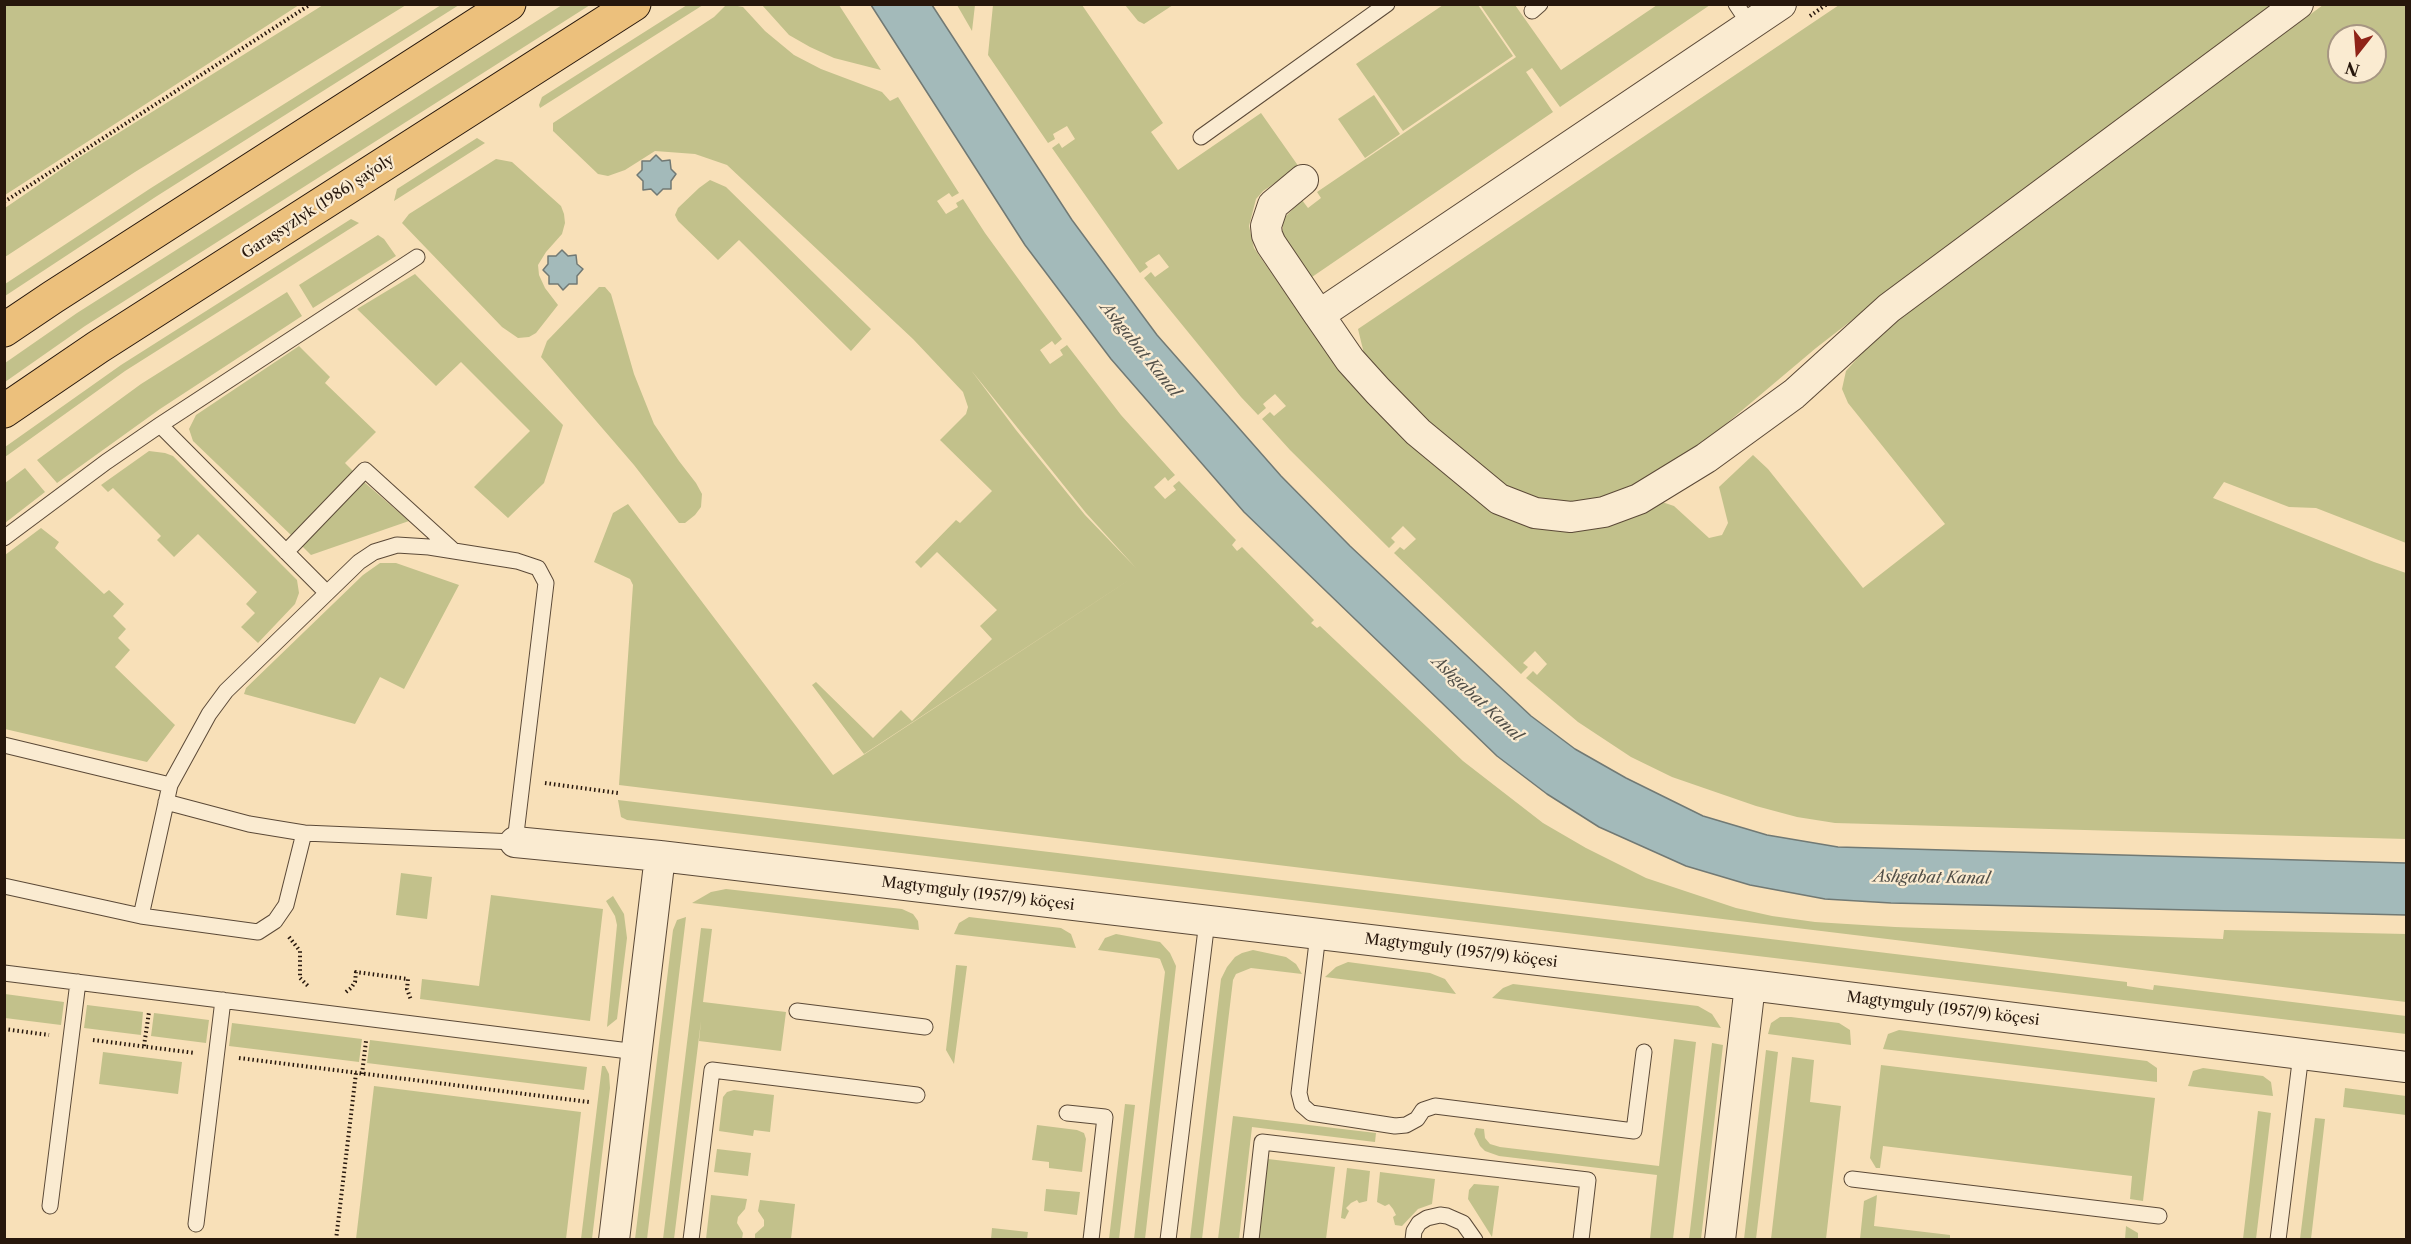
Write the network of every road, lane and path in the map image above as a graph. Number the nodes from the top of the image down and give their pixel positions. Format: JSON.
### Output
{"nodes":[{"id":1,"x":312,"y":4,"type":"edge"},
{"id":2,"x":509,"y":4,"type":"edge"},
{"id":3,"x":634,"y":4,"type":"edge"},
{"id":4,"x":1387,"y":4,"type":"edge"},
{"id":5,"x":1780,"y":4,"type":"edge"},
{"id":6,"x":2298,"y":4,"type":"edge"},
{"id":7,"x":1743,"y":15,"type":"edge"},
{"id":8,"x":1201,"y":137,"type":"dead end"},
{"id":9,"x":1303,"y":180,"type":"dead end"},
{"id":10,"x":4,"y":202,"type":"edge"},
{"id":11,"x":417,"y":257,"type":"dead end"},
{"id":12,"x":1320,"y":315,"type":"junction"},
{"id":13,"x":4,"y":330,"type":"edge"},
{"id":14,"x":4,"y":411,"type":"edge"},
{"id":15,"x":160,"y":425,"type":"junction"},
{"id":16,"x":4,"y":538,"type":"edge"},
{"id":17,"x":454,"y":551,"type":"junction"},
{"id":18,"x":286,"y":552,"type":"junction"},
{"id":19,"x":327,"y":593,"type":"junction"},
{"id":20,"x":4,"y":745,"type":"edge"},
{"id":21,"x":522,"y":781,"type":"junction"},
{"id":22,"x":170,"y":785,"type":"junction"},
{"id":23,"x":618,"y":793,"type":"dead end"},
{"id":24,"x":166,"y":802,"type":"junction"},
{"id":25,"x":304,"y":833,"type":"junction"},
{"id":26,"x":515,"y":842,"type":"junction"},
{"id":27,"x":660,"y":856,"type":"junction"},
{"id":28,"x":4,"y":886,"type":"edge"},
{"id":29,"x":141,"y":916,"type":"junction"},
{"id":30,"x":1207,"y":921,"type":"junction"},
{"id":31,"x":1318,"y":934,"type":"junction"},
{"id":32,"x":300,"y":951,"type":"dead end"},
{"id":33,"x":4,"y":973,"type":"edge"},
{"id":34,"x":78,"y":982,"type":"junction"},
{"id":35,"x":1750,"y":985,"type":"junction"},
{"id":36,"x":313,"y":989,"type":"dead end"},
{"id":37,"x":345,"y":993,"type":"dead end"},
{"id":38,"x":223,"y":1000,"type":"junction"},
{"id":39,"x":415,"y":1004,"type":"dead end"},
{"id":40,"x":149,"y":1008,"type":"dead end"},
{"id":41,"x":797,"y":1011,"type":"dead end"},
{"id":42,"x":925,"y":1027,"type":"dead end"},
{"id":43,"x":4,"y":1029,"type":"edge"},
{"id":44,"x":366,"y":1035,"type":"dead end"},
{"id":45,"x":71,"y":1037,"type":"junction"},
{"id":46,"x":144,"y":1047,"type":"junction"},
{"id":47,"x":636,"y":1052,"type":"junction"},
{"id":48,"x":1644,"y":1052,"type":"dead end"},
{"id":49,"x":2301,"y":1054,"type":"junction"},
{"id":50,"x":217,"y":1055,"type":"junction"},
{"id":51,"x":2406,"y":1067,"type":"edge"},
{"id":52,"x":356,"y":1073,"type":"junction"},
{"id":53,"x":362,"y":1074,"type":"junction"},
{"id":54,"x":917,"y":1095,"type":"dead end"},
{"id":55,"x":589,"y":1102,"type":"dead end"},
{"id":56,"x":1068,"y":1113,"type":"dead end"},
{"id":57,"x":1852,"y":1179,"type":"dead end"},
{"id":58,"x":50,"y":1206,"type":"dead end"},
{"id":59,"x":2159,"y":1216,"type":"dead end"},
{"id":60,"x":196,"y":1224,"type":"dead end"},
{"id":61,"x":336,"y":1239,"type":"edge"},
{"id":62,"x":614,"y":1239,"type":"edge"},
{"id":63,"x":691,"y":1239,"type":"edge"},
{"id":64,"x":1091,"y":1239,"type":"edge"},
{"id":65,"x":1168,"y":1239,"type":"edge"},
{"id":66,"x":1251,"y":1239,"type":"edge"},
{"id":67,"x":1413,"y":1239,"type":"edge"},
{"id":68,"x":1475,"y":1239,"type":"edge"},
{"id":69,"x":1581,"y":1239,"type":"edge"},
{"id":70,"x":1720,"y":1239,"type":"edge"},
{"id":71,"x":2278,"y":1239,"type":"edge"}],
"edges":[{"from":1,"to":10,"type":"path"},
{"from":2,"to":13,"type":"main road"},
{"from":3,"to":14,"type":"main road","name":"Garaşsyzlyk (1986) şaýoly"},
{"from":4,"to":8,"type":"lane"},
{"from":5,"to":7,"type":"street"},
{"from":6,"to":12,"type":"street"},
{"from":7,"to":12,"type":"street"},
{"from":9,"to":12,"type":"street"},
{"from":11,"to":15,"type":"lane"},
{"from":15,"to":16,"type":"lane"},
{"from":15,"to":18,"type":"lane"},
{"from":17,"to":18,"type":"lane"},
{"from":17,"to":19,"type":"lane"},
{"from":17,"to":21,"type":"lane"},
{"from":18,"to":19,"type":"lane"},
{"from":19,"to":22,"type":"lane"},
{"from":20,"to":22,"type":"lane"},
{"from":21,"to":23,"type":"path"},
{"from":21,"to":26,"type":"lane"},
{"from":22,"to":24,"type":"lane"},
{"from":24,"to":25,"type":"lane"},
{"from":24,"to":29,"type":"lane"},
{"from":25,"to":26,"type":"lane"},
{"from":25,"to":29,"type":"lane"},
{"from":26,"to":27,"type":"street","name":"Magtymguly (1957/9) köçesi"},
{"from":27,"to":30,"type":"street","name":"Magtymguly (1957/9) köçesi"},
{"from":27,"to":47,"type":"street"},
{"from":28,"to":29,"type":"lane"},
{"from":30,"to":31,"type":"street","name":"Magtymguly (1957/9) köçesi"},
{"from":30,"to":65,"type":"lane"},
{"from":31,"to":35,"type":"street","name":"Magtymguly (1957/9) köçesi"},
{"from":31,"to":48,"type":"lane"},
{"from":32,"to":36,"type":"path"},
{"from":33,"to":34,"type":"lane"},
{"from":34,"to":38,"type":"lane"},
{"from":34,"to":45,"type":"lane"},
{"from":35,"to":49,"type":"street","name":"Magtymguly (1957/9) köçesi"},
{"from":35,"to":70,"type":"street"},
{"from":37,"to":39,"type":"path"},
{"from":38,"to":47,"type":"lane"},
{"from":38,"to":50,"type":"lane"},
{"from":40,"to":46,"type":"path"},
{"from":41,"to":42,"type":"lane"},
{"from":43,"to":45,"type":"path"},
{"from":44,"to":53,"type":"path"},
{"from":45,"to":46,"type":"path"},
{"from":45,"to":58,"type":"lane"},
{"from":46,"to":50,"type":"path"},
{"from":47,"to":62,"type":"street"},
{"from":49,"to":51,"type":"street","name":"Magtymguly (1957/9) köçesi"},
{"from":49,"to":71,"type":"lane"},
{"from":50,"to":52,"type":"path"},
{"from":50,"to":60,"type":"lane"},
{"from":52,"to":53,"type":"path"},
{"from":52,"to":61,"type":"path"},
{"from":53,"to":55,"type":"path"},
{"from":54,"to":63,"type":"lane"},
{"from":56,"to":64,"type":"lane"},
{"from":57,"to":59,"type":"lane"},
{"from":66,"to":69,"type":"lane"},
{"from":67,"to":68,"type":"lane"}]}
